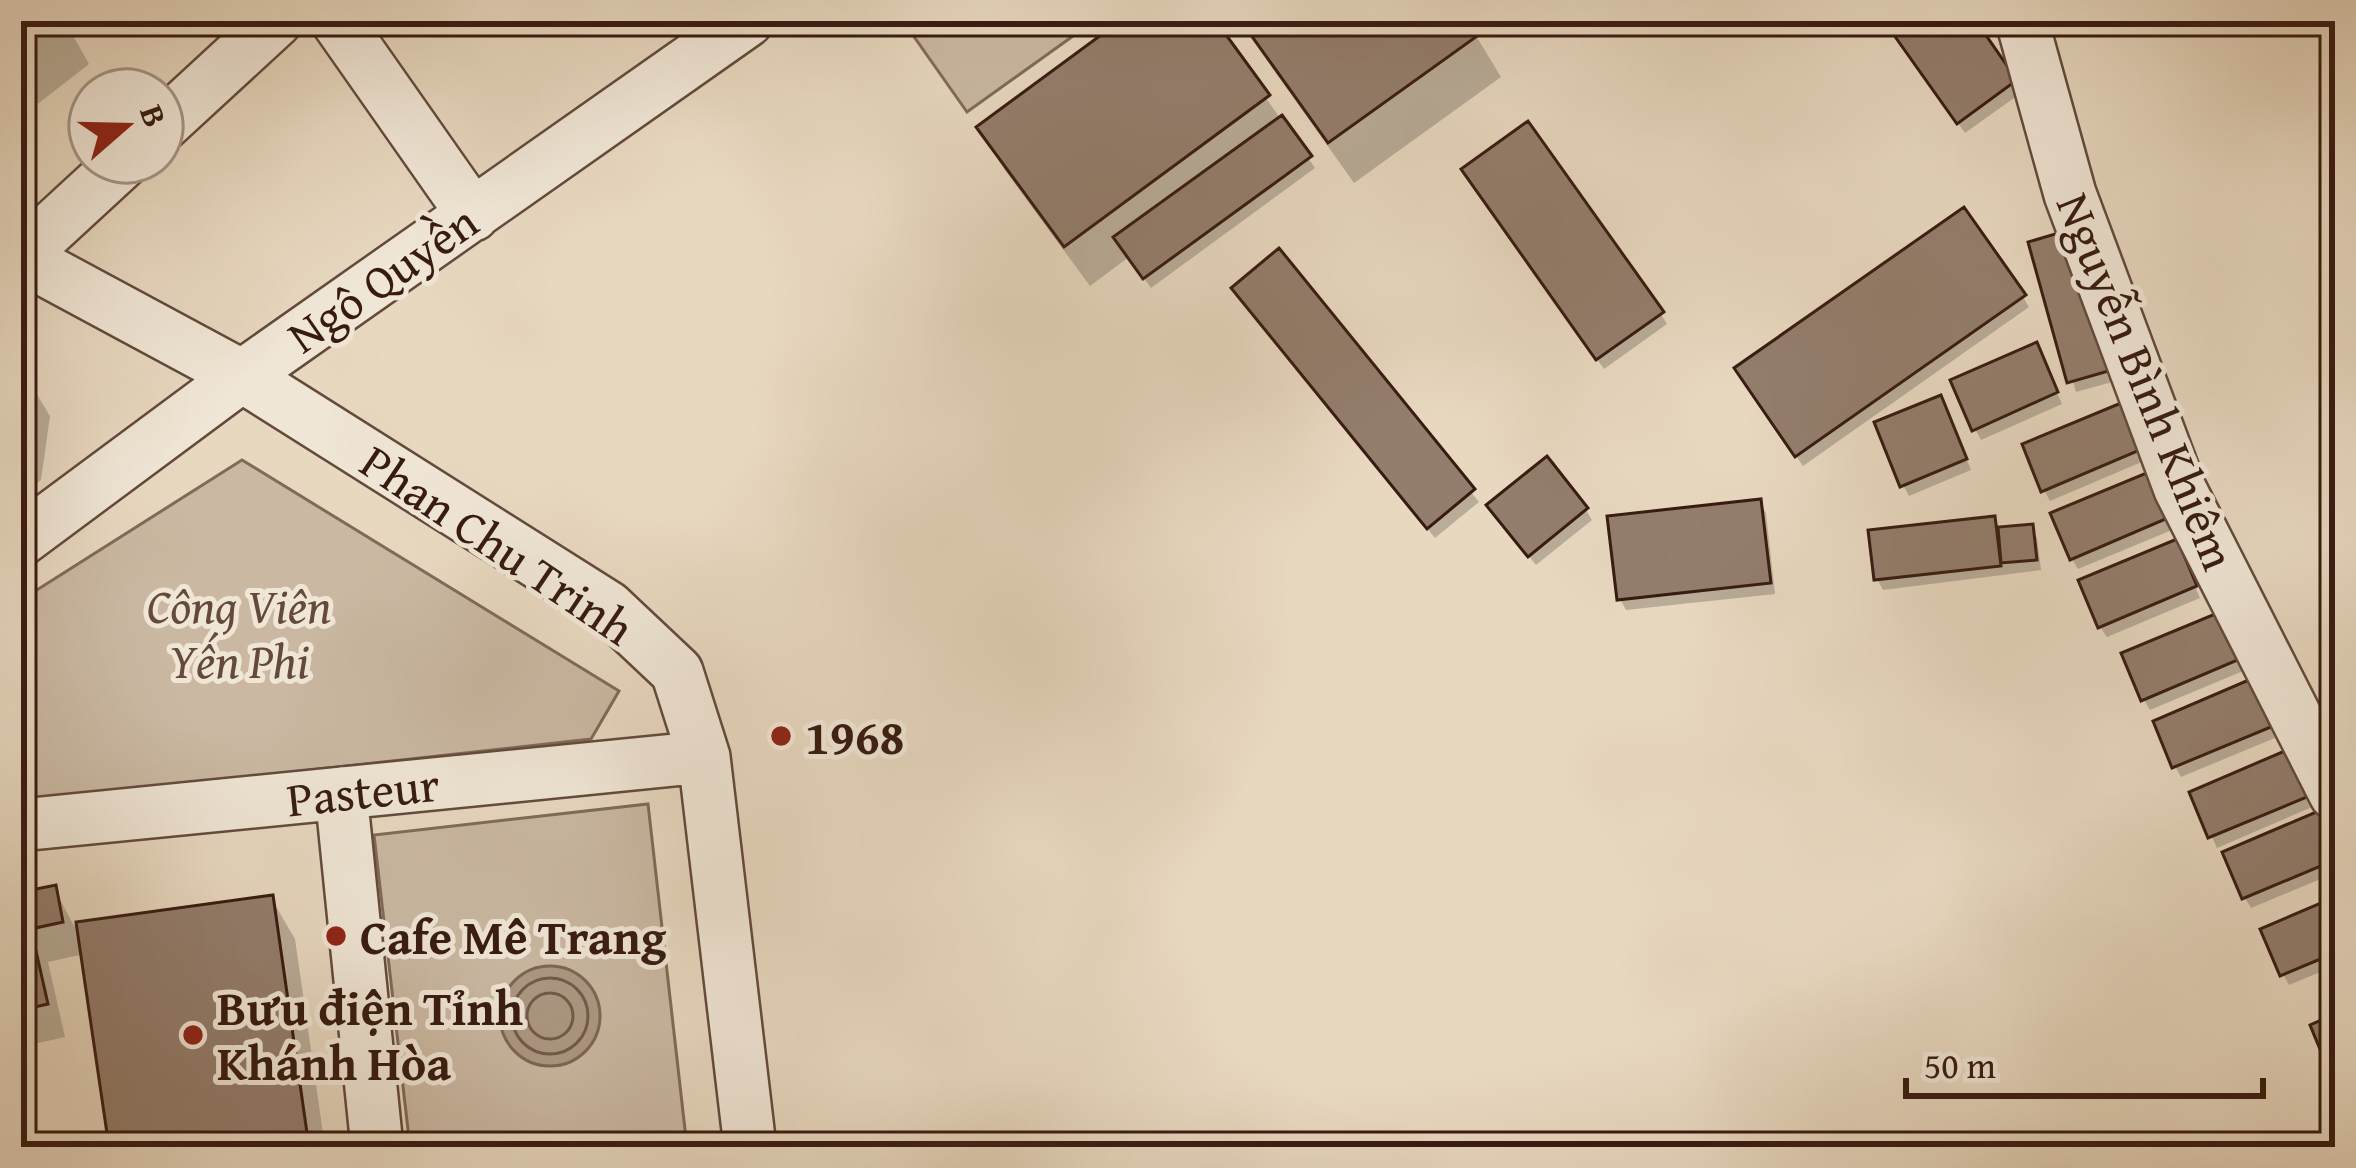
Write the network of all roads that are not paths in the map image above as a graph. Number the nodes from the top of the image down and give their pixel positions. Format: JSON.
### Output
{"nodes":[{"id":1,"x":276,"y":21,"type":"edge"},
{"id":2,"x":337,"y":21,"type":"edge"},
{"id":3,"x":747,"y":21,"type":"edge"},
{"id":4,"x":2022,"y":21,"type":"edge"},
{"id":5,"x":695,"y":36,"type":"edge"},
{"id":6,"x":186,"y":104,"type":"edge"},
{"id":7,"x":97,"y":186,"type":"edge"},
{"id":8,"x":472,"y":214,"type":"junction"},
{"id":9,"x":21,"y":256,"type":"edge"},
{"id":10,"x":242,"y":376,"type":"junction"},
{"id":11,"x":21,"y":540,"type":"edge"},
{"id":12,"x":704,"y":757,"type":"junction"},
{"id":13,"x":341,"y":793,"type":"junction"},
{"id":14,"x":2335,"y":794,"type":"edge"},
{"id":15,"x":21,"y":825,"type":"edge"},
{"id":16,"x":377,"y":1147,"type":"edge"},
{"id":17,"x":750,"y":1147,"type":"edge"}],
"edges":[{"from":1,"to":6,"type":"street"},
{"from":2,"to":8,"type":"street"},
{"from":3,"to":5,"type":"street","name":"Ngô Quyền"},
{"from":4,"to":14,"type":"street","name":"Nguyễn Bình Khiêm"},
{"from":5,"to":8,"type":"street","name":"Ngô Quyền"},
{"from":7,"to":9,"type":"street"},
{"from":8,"to":10,"type":"street","name":"Ngô Quyền"},
{"from":9,"to":10,"type":"street","name":"Phan Chu Trinh"},
{"from":10,"to":11,"type":"street","name":"Ngô Quyền"},
{"from":10,"to":12,"type":"street","name":"Phan Chu Trinh"},
{"from":12,"to":13,"type":"street","name":"Pasteur"},
{"from":12,"to":17,"type":"street","name":"Phan Chu Trinh"},
{"from":13,"to":15,"type":"street","name":"Pasteur"},
{"from":13,"to":16,"type":"street"}]}
